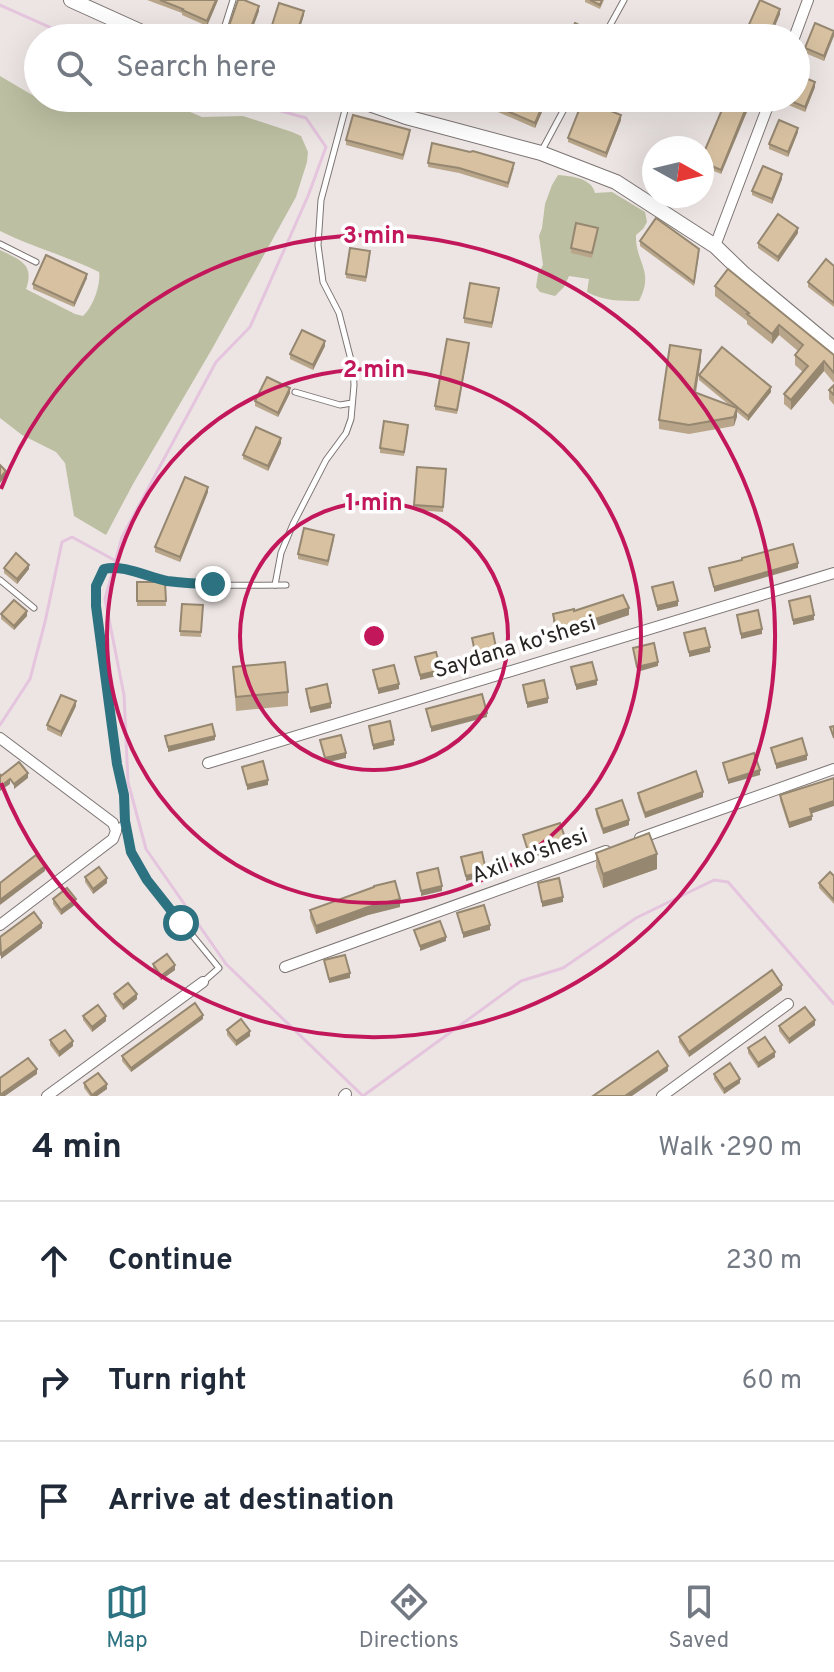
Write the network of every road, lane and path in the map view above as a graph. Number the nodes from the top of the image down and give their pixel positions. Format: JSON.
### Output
{"nodes":[{"id":1,"x":71,"y":0,"type":"edge"},
{"id":2,"x":233,"y":0,"type":"edge"},
{"id":3,"x":624,"y":0,"type":"edge"},
{"id":4,"x":808,"y":0,"type":"edge"},
{"id":5,"x":124,"y":24,"type":"edge"},
{"id":6,"x":225,"y":24,"type":"edge"},
{"id":7,"x":611,"y":24,"type":"edge"},
{"id":8,"x":799,"y":24,"type":"edge"},
{"id":9,"x":346,"y":112,"type":"edge"},
{"id":10,"x":391,"y":112,"type":"edge"},
{"id":11,"x":563,"y":112,"type":"edge"},
{"id":12,"x":766,"y":112,"type":"edge"},
{"id":13,"x":541,"y":153,"type":"junction"},
{"id":14,"x":0,"y":244,"type":"edge"},
{"id":15,"x":715,"y":246,"type":"junction"},
{"id":16,"x":36,"y":262,"type":"dead end"},
{"id":17,"x":834,"y":349,"type":"edge"},
{"id":18,"x":295,"y":392,"type":"dead end"},
{"id":19,"x":352,"y":403,"type":"junction"},
{"id":20,"x":834,"y":573,"type":"edge"},
{"id":21,"x":0,"y":580,"type":"edge"},
{"id":22,"x":275,"y":585,"type":"junction"},
{"id":23,"x":286,"y":585,"type":"dead end"},
{"id":24,"x":34,"y":608,"type":"dead end"},
{"id":25,"x":1,"y":739,"type":"edge"},
{"id":26,"x":208,"y":763,"type":"dead end"},
{"id":27,"x":834,"y":769,"type":"edge"},
{"id":28,"x":125,"y":821,"type":"junction"},
{"id":29,"x":115,"y":835,"type":"junction"},
{"id":30,"x":626,"y":843,"type":"edge"},
{"id":31,"x":611,"y":849,"type":"edge"},
{"id":32,"x":0,"y":925,"type":"edge"},
{"id":33,"x":285,"y":967,"type":"dead end"},
{"id":34,"x":203,"y":982,"type":"joint"},
{"id":35,"x":788,"y":1004,"type":"dead end"},
{"id":36,"x":47,"y":1096,"type":"edge"},
{"id":37,"x":662,"y":1096,"type":"edge"}],
"edges":[{"from":1,"to":5,"type":"street"},
{"from":2,"to":6,"type":"lane"},
{"from":3,"to":7,"type":"lane"},
{"from":4,"to":8,"type":"street"},
{"from":9,"to":19,"type":"lane"},
{"from":10,"to":13,"type":"street"},
{"from":11,"to":13,"type":"lane"},
{"from":12,"to":15,"type":"street"},
{"from":13,"to":15,"type":"street"},
{"from":14,"to":16,"type":"lane"},
{"from":15,"to":17,"type":"street"},
{"from":18,"to":19,"type":"lane"},
{"from":19,"to":22,"type":"lane"},
{"from":20,"to":26,"type":"street","name":"Saydana ko'shesi"},
{"from":21,"to":24,"type":"lane"},
{"from":22,"to":23,"type":"lane"},
{"from":22,"to":28,"type":"lane"},
{"from":25,"to":29,"type":"street"},
{"from":27,"to":30,"type":"street"},
{"from":28,"to":29,"type":"lane"},
{"from":28,"to":34,"type":"lane"},
{"from":29,"to":32,"type":"street"},
{"from":31,"to":33,"type":"street","name":"Axil ko'shesi"},
{"from":34,"to":36,"type":"street"},
{"from":35,"to":37,"type":"street"}]}
